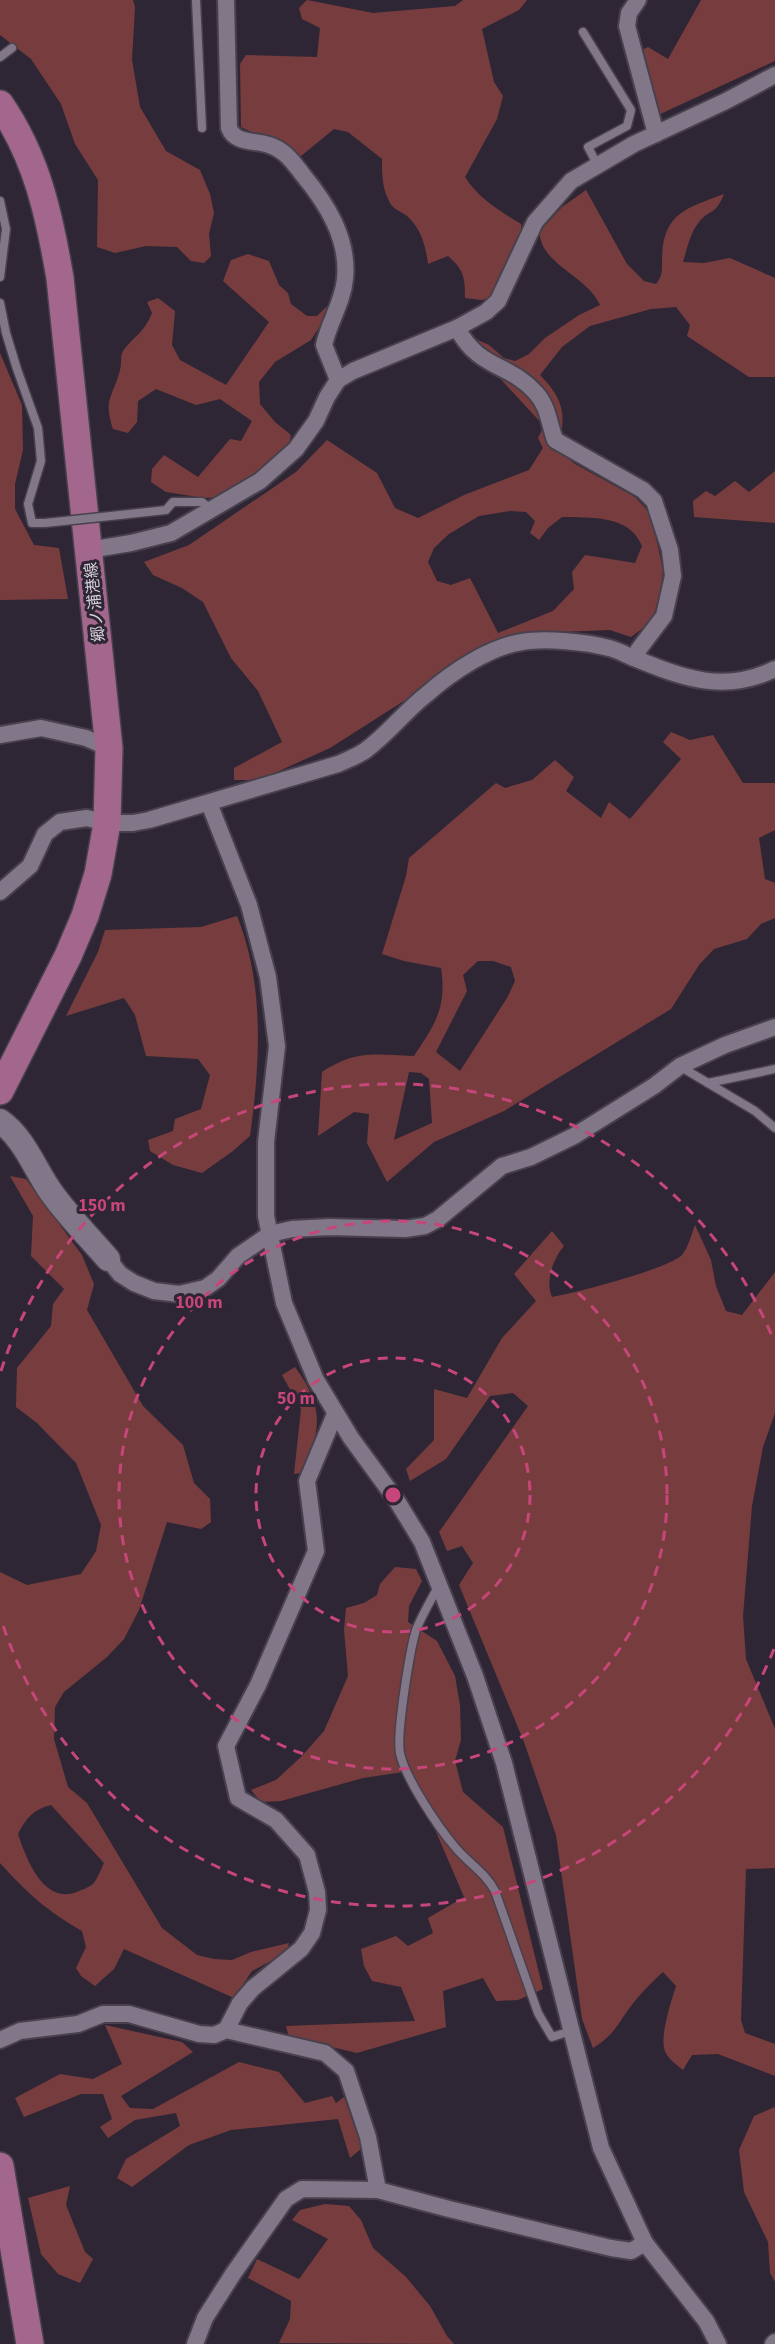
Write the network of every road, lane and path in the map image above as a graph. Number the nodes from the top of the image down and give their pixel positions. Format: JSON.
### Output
{"nodes":[{"id":1,"x":196,"y":0,"type":"edge"},
{"id":2,"x":226,"y":0,"type":"edge"},
{"id":3,"x":638,"y":0,"type":"edge"},
{"id":4,"x":583,"y":32,"type":"dead end"},
{"id":5,"x":12,"y":48,"type":"dead end"},
{"id":6,"x":0,"y":57,"type":"edge"},
{"id":7,"x":775,"y":75,"type":"edge"},
{"id":8,"x":0,"y":104,"type":"edge"},
{"id":9,"x":202,"y":128,"type":"dead end"},
{"id":10,"x":656,"y":134,"type":"junction"},
{"id":11,"x":598,"y":166,"type":"junction"},
{"id":12,"x":0,"y":201,"type":"edge"},
{"id":13,"x":0,"y":277,"type":"edge"},
{"id":14,"x":0,"y":303,"type":"edge"},
{"id":15,"x":457,"y":328,"type":"junction"},
{"id":16,"x":338,"y":380,"type":"junction"},
{"id":17,"x":212,"y":510,"type":"junction"},
{"id":18,"x":89,"y":550,"type":"junction"},
{"id":19,"x":634,"y":658,"type":"junction"},
{"id":20,"x":775,"y":669,"type":"edge"},
{"id":21,"x":0,"y":735,"type":"edge"},
{"id":22,"x":108,"y":748,"type":"junction"},
{"id":23,"x":209,"y":803,"type":"junction"},
{"id":24,"x":107,"y":823,"type":"junction"},
{"id":25,"x":0,"y":892,"type":"edge"},
{"id":26,"x":775,"y":1027,"type":"edge"},
{"id":27,"x":680,"y":1066,"type":"junction"},
{"id":28,"x":775,"y":1069,"type":"edge"},
{"id":29,"x":708,"y":1083,"type":"junction"},
{"id":30,"x":0,"y":1090,"type":"edge"},
{"id":31,"x":0,"y":1121,"type":"edge"},
{"id":32,"x":775,"y":1128,"type":"edge"},
{"id":33,"x":270,"y":1234,"type":"junction"},
{"id":34,"x":108,"y":1259,"type":"joint"},
{"id":35,"x":335,"y":1414,"type":"junction"},
{"id":36,"x":439,"y":1585,"type":"junction"},
{"id":37,"x":226,"y":2030,"type":"junction"},
{"id":38,"x":571,"y":2031,"type":"junction"},
{"id":39,"x":0,"y":2040,"type":"edge"},
{"id":40,"x":0,"y":2166,"type":"edge"},
{"id":41,"x":378,"y":2190,"type":"junction"},
{"id":42,"x":645,"y":2242,"type":"junction"},
{"id":43,"x":30,"y":2344,"type":"edge"},
{"id":44,"x":195,"y":2344,"type":"edge"},
{"id":45,"x":718,"y":2344,"type":"edge"}],
"edges":[{"from":1,"to":9,"type":"lane"},
{"from":2,"to":16,"type":"street"},
{"from":3,"to":10,"type":"street"},
{"from":4,"to":11,"type":"lane"},
{"from":5,"to":6,"type":"lane"},
{"from":7,"to":10,"type":"street"},
{"from":8,"to":18,"type":"main road","name":"郷ノ浦港線"},
{"from":10,"to":11,"type":"street"},
{"from":11,"to":15,"type":"street"},
{"from":12,"to":13,"type":"lane"},
{"from":14,"to":17,"type":"lane","bridge":true},
{"from":15,"to":16,"type":"street"},
{"from":15,"to":19,"type":"street"},
{"from":16,"to":17,"type":"street"},
{"from":17,"to":18,"type":"street"},
{"from":18,"to":22,"type":"main road","name":"郷ノ浦港線"},
{"from":19,"to":20,"type":"street"},
{"from":19,"to":23,"type":"street"},
{"from":21,"to":22,"type":"street"},
{"from":22,"to":24,"type":"main road","name":"郷ノ浦港線"},
{"from":23,"to":24,"type":"street"},
{"from":23,"to":33,"type":"street"},
{"from":24,"to":25,"type":"street"},
{"from":24,"to":30,"type":"main road","name":"郷ノ浦港線"},
{"from":26,"to":27,"type":"street"},
{"from":27,"to":29,"type":"lane"},
{"from":27,"to":33,"type":"street"},
{"from":28,"to":29,"type":"lane"},
{"from":29,"to":32,"type":"lane"},
{"from":31,"to":34,"type":"street"},
{"from":33,"to":34,"type":"street"},
{"from":33,"to":35,"type":"street"},
{"from":35,"to":36,"type":"street"},
{"from":35,"to":37,"type":"street"},
{"from":36,"to":38,"type":"street"},
{"from":36,"to":38,"type":"lane"},
{"from":37,"to":39,"type":"street"},
{"from":37,"to":41,"type":"street"},
{"from":38,"to":42,"type":"street"},
{"from":40,"to":43,"type":"main road"},
{"from":41,"to":42,"type":"street"},
{"from":41,"to":44,"type":"street"},
{"from":42,"to":45,"type":"street"}]}
